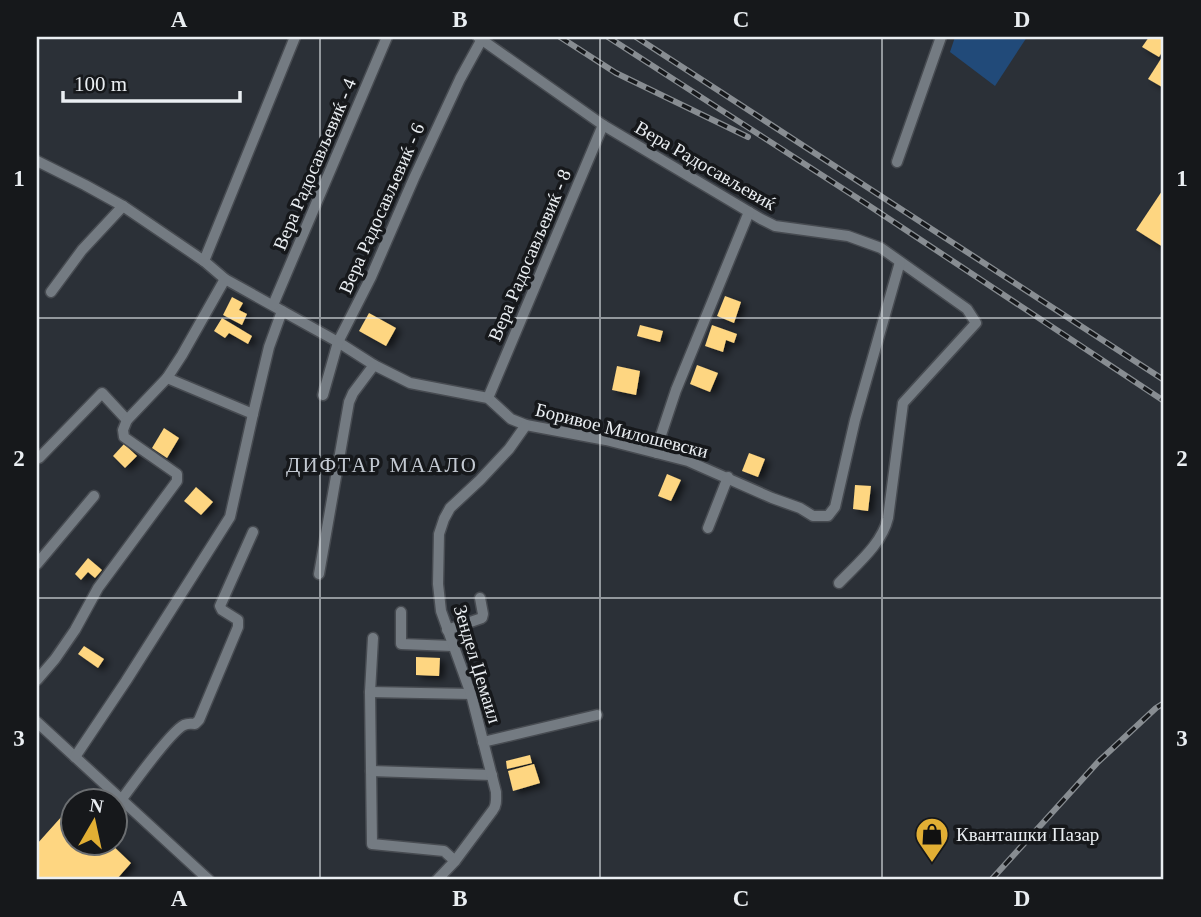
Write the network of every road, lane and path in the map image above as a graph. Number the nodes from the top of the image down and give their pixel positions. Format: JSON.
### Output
{"nodes":[{"id":1,"x":295,"y":37,"type":"edge"},
{"id":2,"x":387,"y":37,"type":"edge"},
{"id":3,"x":941,"y":37,"type":"edge"},
{"id":4,"x":480,"y":38,"type":"edge"},
{"id":5,"x":603,"y":125,"type":"junction"},
{"id":6,"x":37,"y":161,"type":"edge"},
{"id":7,"x":897,"y":162,"type":"dead end"},
{"id":8,"x":123,"y":206,"type":"junction"},
{"id":9,"x":749,"y":212,"type":"junction"},
{"id":10,"x":204,"y":261,"type":"junction"},
{"id":11,"x":900,"y":262,"type":"junction"},
{"id":12,"x":225,"y":279,"type":"junction"},
{"id":13,"x":51,"y":292,"type":"dead end"},
{"id":14,"x":278,"y":308,"type":"junction"},
{"id":15,"x":338,"y":342,"type":"junction"},
{"id":16,"x":374,"y":365,"type":"junction"},
{"id":17,"x":167,"y":378,"type":"junction"},
{"id":18,"x":323,"y":395,"type":"dead end"},
{"id":19,"x":488,"y":398,"type":"junction"},
{"id":20,"x":253,"y":414,"type":"junction"},
{"id":21,"x":127,"y":421,"type":"junction"},
{"id":22,"x":526,"y":425,"type":"junction"},
{"id":23,"x":657,"y":453,"type":"junction"},
{"id":24,"x":39,"y":458,"type":"dead end"},
{"id":25,"x":728,"y":477,"type":"junction"},
{"id":26,"x":94,"y":496,"type":"dead end"},
{"id":27,"x":708,"y":528,"type":"dead end"},
{"id":28,"x":253,"y":532,"type":"dead end"},
{"id":29,"x":37,"y":564,"type":"edge"},
{"id":30,"x":319,"y":574,"type":"dead end"},
{"id":31,"x":839,"y":583,"type":"dead end"},
{"id":32,"x":480,"y":598,"type":"dead end"},
{"id":33,"x":401,"y":612,"type":"dead end"},
{"id":34,"x":447,"y":630,"type":"junction"},
{"id":35,"x":373,"y":638,"type":"dead end"},
{"id":36,"x":453,"y":646,"type":"junction"},
{"id":37,"x":37,"y":680,"type":"edge"},
{"id":38,"x":370,"y":692,"type":"junction"},
{"id":39,"x":471,"y":694,"type":"junction"},
{"id":40,"x":597,"y":715,"type":"dead end"},
{"id":41,"x":37,"y":722,"type":"edge"},
{"id":42,"x":483,"y":742,"type":"junction"},
{"id":43,"x":75,"y":757,"type":"junction"},
{"id":44,"x":371,"y":771,"type":"junction"},
{"id":45,"x":492,"y":775,"type":"junction"},
{"id":46,"x":110,"y":788,"type":"edge"},
{"id":47,"x":130,"y":789,"type":"edge"},
{"id":48,"x":130,"y":806,"type":"edge"},
{"id":49,"x":454,"y":861,"type":"junction"},
{"id":50,"x":209,"y":880,"type":"edge"},
{"id":51,"x":437,"y":880,"type":"edge"}],
"edges":[{"from":1,"to":10,"type":"street"},
{"from":2,"to":14,"type":"street","name":"Вера Радосављевиќ - 4"},
{"from":3,"to":7,"type":"street"},
{"from":4,"to":5,"type":"street","name":"Вера Радосављевиќ"},
{"from":4,"to":15,"type":"street","name":"Вера Радосављевиќ - 6"},
{"from":5,"to":9,"type":"street","name":"Вера Радосављевиќ"},
{"from":5,"to":19,"type":"street","name":"Вера Радосављевиќ - 8"},
{"from":6,"to":8,"type":"street","name":"Боривое Милошевски"},
{"from":8,"to":10,"type":"street","name":"Боривое Милошевски"},
{"from":8,"to":13,"type":"street"},
{"from":9,"to":11,"type":"street","name":"Вера Радосављевиќ"},
{"from":9,"to":23,"type":"street"},
{"from":10,"to":12,"type":"street","name":"Боривое Милошевски"},
{"from":11,"to":25,"type":"street","name":"Боривое Милошевски"},
{"from":11,"to":31,"type":"street","name":"Вера Радосављевиќ"},
{"from":12,"to":14,"type":"street","name":"Боривое Милошевски"},
{"from":12,"to":17,"type":"street"},
{"from":14,"to":15,"type":"street","name":"Боривое Милошевски"},
{"from":14,"to":20,"type":"street","name":"Вера Радосављевиќ - 4"},
{"from":15,"to":16,"type":"street","name":"Боривое Милошевски"},
{"from":15,"to":18,"type":"street","name":"Вера Радосављевиќ - 6"},
{"from":16,"to":19,"type":"street","name":"Боривое Милошевски"},
{"from":16,"to":30,"type":"street"},
{"from":17,"to":20,"type":"street"},
{"from":17,"to":21,"type":"street"},
{"from":19,"to":22,"type":"street","name":"Боривое Милошевски"},
{"from":20,"to":43,"type":"street","name":"Вера Радосављевиќ - 4"},
{"from":21,"to":24,"type":"street"},
{"from":21,"to":37,"type":"street"},
{"from":22,"to":23,"type":"street","name":"Боривое Милошевски"},
{"from":22,"to":34,"type":"street","name":"Зендел Џемаил"},
{"from":23,"to":25,"type":"street","name":"Боривое Милошевски"},
{"from":25,"to":27,"type":"street"},
{"from":26,"to":29,"type":"street"},
{"from":28,"to":47,"type":"street"},
{"from":32,"to":34,"type":"street"},
{"from":33,"to":36,"type":"street"},
{"from":34,"to":36,"type":"street","name":"Зендел Џемаил"},
{"from":35,"to":38,"type":"street"},
{"from":36,"to":39,"type":"street","name":"Зендел Џемаил"},
{"from":38,"to":39,"type":"street"},
{"from":38,"to":44,"type":"street"},
{"from":39,"to":42,"type":"street","name":"Зендел Џемаил"},
{"from":40,"to":42,"type":"street"},
{"from":41,"to":43,"type":"street"},
{"from":42,"to":45,"type":"street","name":"Зендел Џемаил"},
{"from":43,"to":46,"type":"street"},
{"from":44,"to":45,"type":"street"},
{"from":44,"to":49,"type":"street"},
{"from":45,"to":49,"type":"street","name":"Зендел Џемаил"},
{"from":48,"to":50,"type":"street"},
{"from":49,"to":51,"type":"street","name":"Зендел Џемаил"}]}
